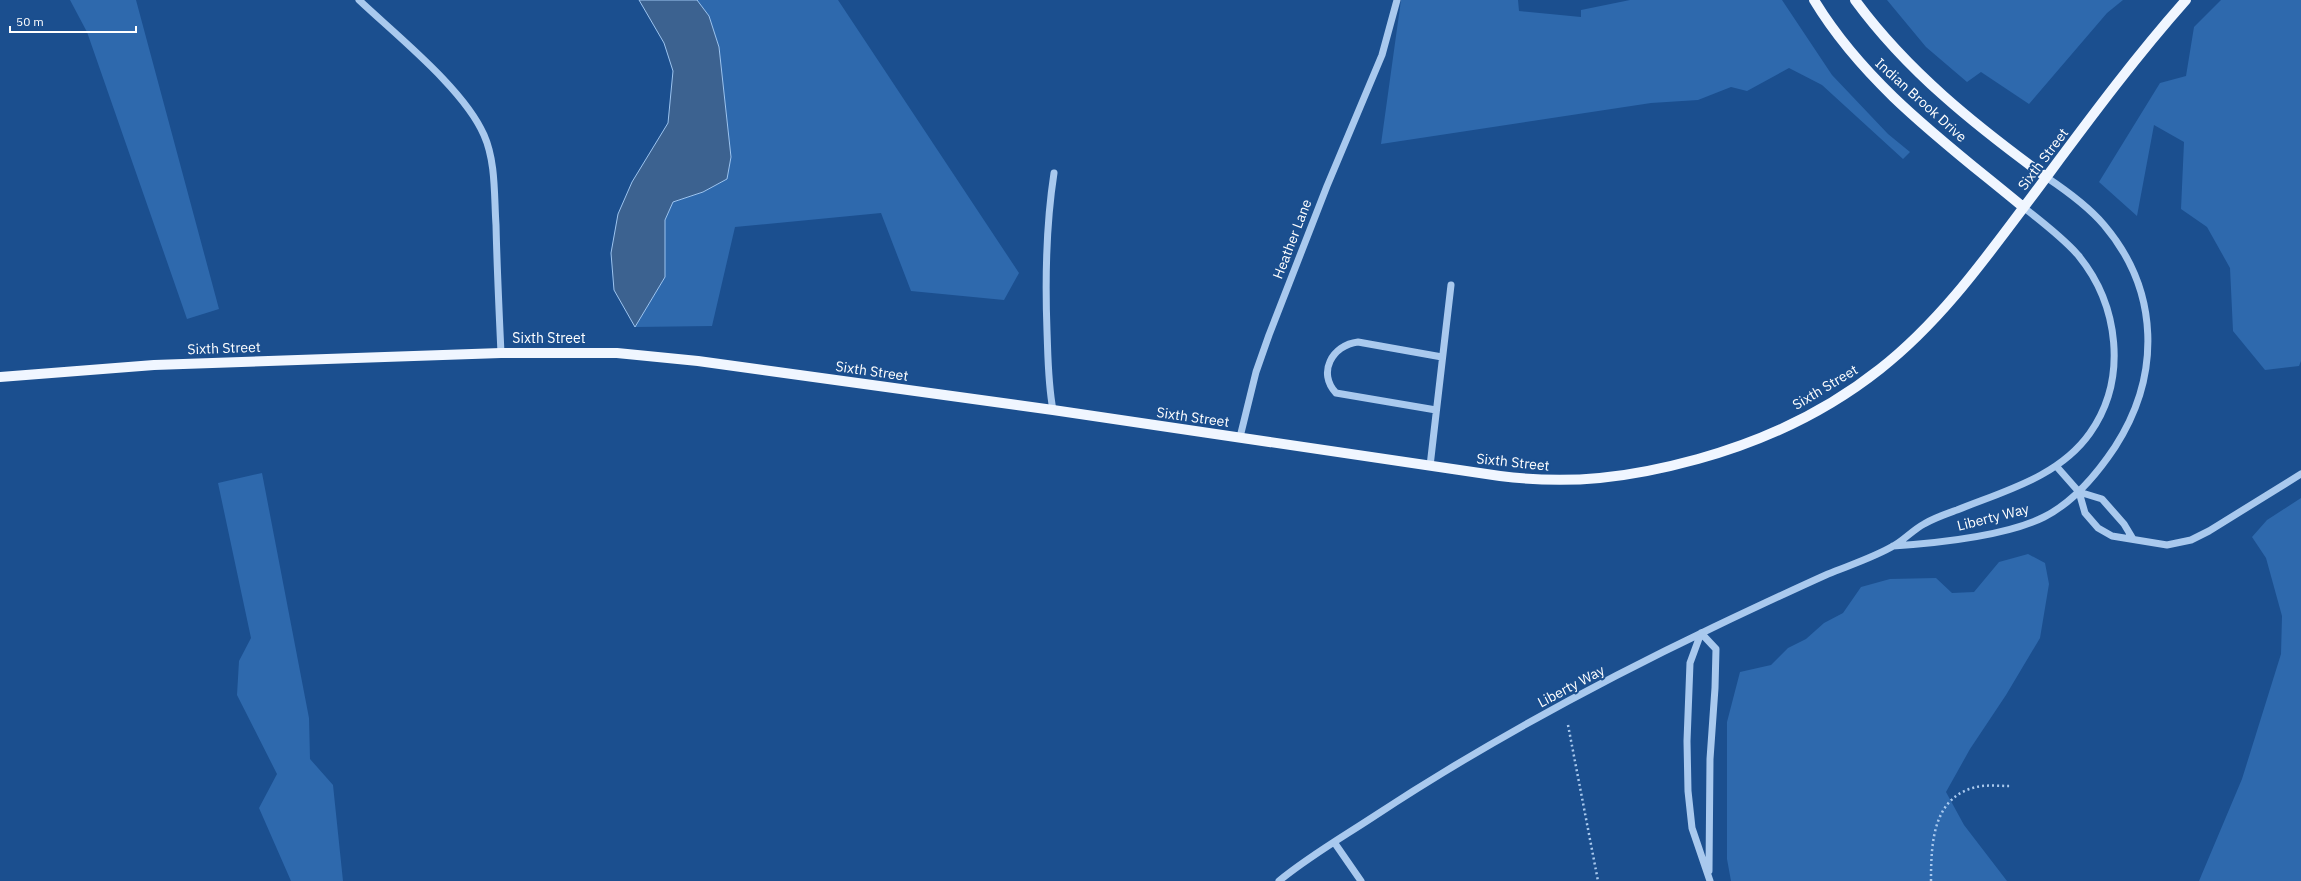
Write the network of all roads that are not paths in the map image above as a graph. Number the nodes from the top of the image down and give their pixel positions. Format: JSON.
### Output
{"nodes":[{"id":1,"x":359,"y":0,"type":"edge"},
{"id":2,"x":1397,"y":0,"type":"edge"},
{"id":3,"x":1814,"y":0,"type":"edge"},
{"id":4,"x":1855,"y":0,"type":"edge"},
{"id":5,"x":2186,"y":0,"type":"edge"},
{"id":6,"x":1054,"y":173,"type":"dead end"},
{"id":7,"x":2046,"y":177,"type":"junction"},
{"id":8,"x":2024,"y":207,"type":"junction"},
{"id":9,"x":1451,"y":285,"type":"dead end"},
{"id":10,"x":501,"y":353,"type":"junction"},
{"id":11,"x":1442,"y":356,"type":"junction"},
{"id":12,"x":0,"y":377,"type":"edge"},
{"id":13,"x":1053,"y":410,"type":"junction"},
{"id":14,"x":1436,"y":410,"type":"junction"},
{"id":15,"x":1240,"y":438,"type":"junction"},
{"id":16,"x":1430,"y":466,"type":"junction"},
{"id":17,"x":2057,"y":467,"type":"junction"},
{"id":18,"x":2301,"y":474,"type":"edge"},
{"id":19,"x":2079,"y":492,"type":"junction"},
{"id":20,"x":2133,"y":539,"type":"junction"},
{"id":21,"x":1893,"y":546,"type":"junction"},
{"id":22,"x":1701,"y":633,"type":"junction"},
{"id":23,"x":1334,"y":842,"type":"junction"},
{"id":24,"x":1709,"y":878,"type":"edge"},
{"id":25,"x":1279,"y":881,"type":"edge"},
{"id":26,"x":1361,"y":881,"type":"edge"}],
"edges":[{"from":1,"to":10,"type":"street"},
{"from":2,"to":15,"type":"street","name":"Heather Lane"},
{"from":3,"to":8,"type":"main road","name":"Indian Brook Drive"},
{"from":4,"to":7,"type":"main road","name":"Indian Brook Drive"},
{"from":5,"to":7,"type":"main road","name":"Sixth Street"},
{"from":6,"to":13,"type":"street"},
{"from":7,"to":8,"type":"main road","name":"Sixth Street"},
{"from":7,"to":19,"type":"street","name":"Liberty Way"},
{"from":8,"to":16,"type":"main road","name":"Sixth Street"},
{"from":8,"to":17,"type":"street","name":"Liberty Way"},
{"from":9,"to":11,"type":"street"},
{"from":10,"to":12,"type":"main road","name":"Sixth Street"},
{"from":10,"to":13,"type":"main road","name":"Sixth Street"},
{"from":11,"to":14,"type":"street"},
{"from":11,"to":14,"type":"street"},
{"from":13,"to":15,"type":"main road","name":"Sixth Street"},
{"from":14,"to":16,"type":"street"},
{"from":15,"to":16,"type":"main road","name":"Sixth Street"},
{"from":17,"to":19,"type":"street"},
{"from":17,"to":21,"type":"street","name":"Liberty Way"},
{"from":18,"to":20,"type":"street"},
{"from":19,"to":20,"type":"street"},
{"from":19,"to":20,"type":"street"},
{"from":19,"to":21,"type":"street","name":"Liberty Way"},
{"from":21,"to":22,"type":"street","name":"Liberty Way"},
{"from":22,"to":23,"type":"street","name":"Liberty Way"},
{"from":22,"to":24,"type":"street"},
{"from":22,"to":24,"type":"street"},
{"from":23,"to":25,"type":"street","name":"Liberty Way"},
{"from":23,"to":26,"type":"street"}]}
